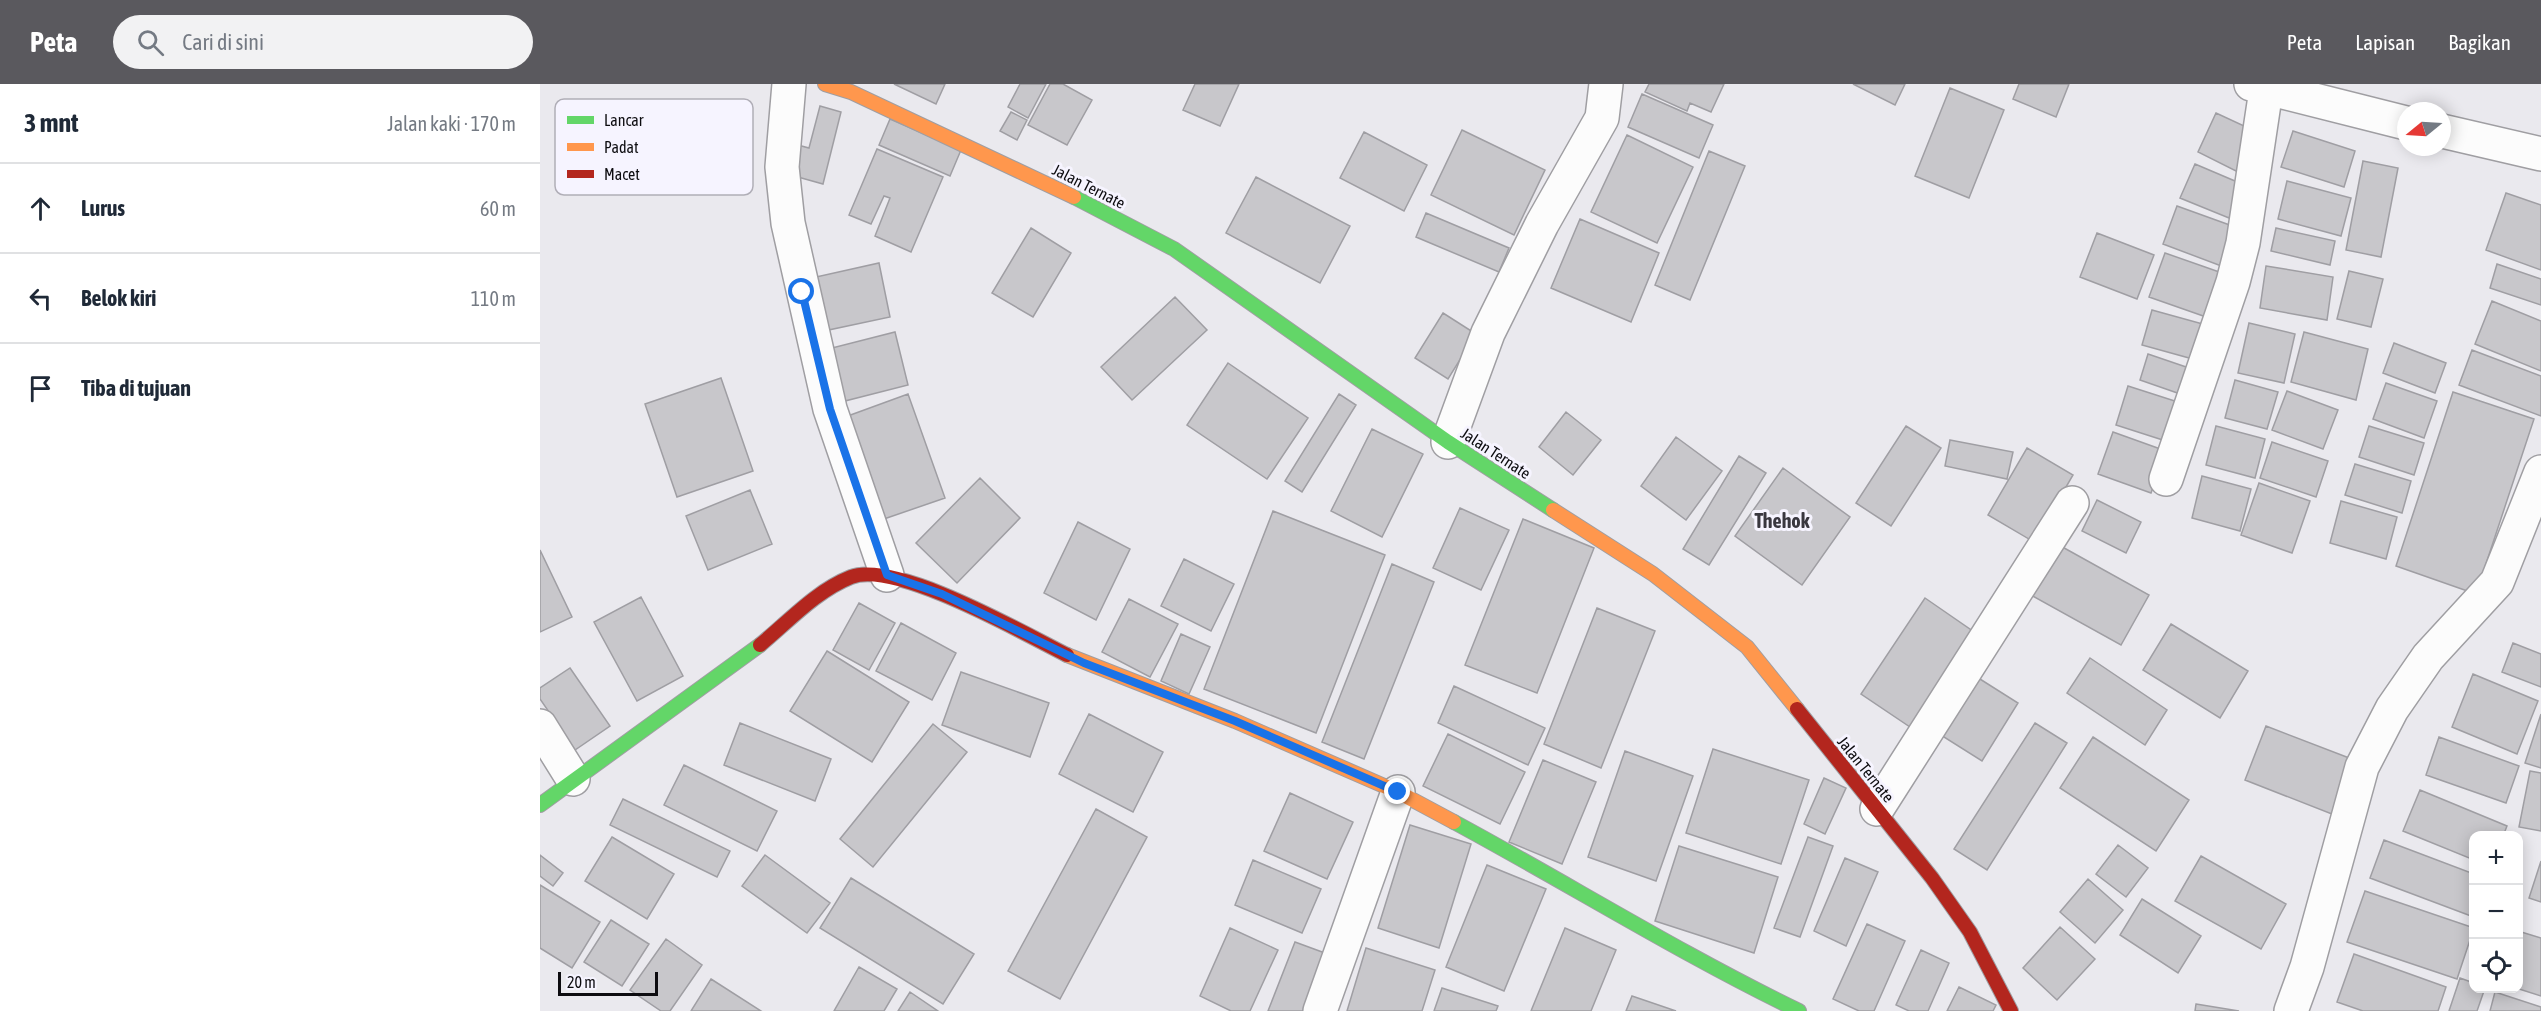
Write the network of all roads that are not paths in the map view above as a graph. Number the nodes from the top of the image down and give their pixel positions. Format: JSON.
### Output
{"nodes":[{"id":1,"x":789,"y":84,"type":"edge"},
{"id":2,"x":1606,"y":84,"type":"edge"},
{"id":3,"x":837,"y":86,"type":"edge"},
{"id":4,"x":2258,"y":87,"type":"edge"},
{"id":5,"x":2397,"y":121,"type":"edge"},
{"id":6,"x":2451,"y":133,"type":"edge"},
{"id":7,"x":2541,"y":154,"type":"edge"},
{"id":8,"x":1448,"y":442,"type":"junction"},
{"id":9,"x":2541,"y":471,"type":"edge"},
{"id":10,"x":2166,"y":479,"type":"dead end"},
{"id":11,"x":2072,"y":503,"type":"dead end"},
{"id":12,"x":887,"y":575,"type":"junction"},
{"id":13,"x":540,"y":726,"type":"edge"},
{"id":14,"x":573,"y":779,"type":"junction"},
{"id":15,"x":1398,"y":792,"type":"junction"},
{"id":16,"x":540,"y":805,"type":"edge"},
{"id":17,"x":1877,"y":809,"type":"junction"},
{"id":18,"x":1320,"y":1011,"type":"edge"},
{"id":19,"x":1799,"y":1011,"type":"edge"},
{"id":20,"x":2010,"y":1011,"type":"edge"},
{"id":21,"x":2291,"y":1011,"type":"edge"}],
"edges":[{"from":1,"to":12,"type":"street"},
{"from":2,"to":8,"type":"street"},
{"from":3,"to":8,"type":"street","name":"Jalan Ternate"},
{"from":4,"to":5,"type":"street"},
{"from":4,"to":10,"type":"street"},
{"from":6,"to":7,"type":"street"},
{"from":8,"to":17,"type":"street","name":"Jalan Ternate"},
{"from":9,"to":21,"type":"street"},
{"from":11,"to":17,"type":"street"},
{"from":12,"to":14,"type":"street"},
{"from":12,"to":15,"type":"street"},
{"from":13,"to":14,"type":"street"},
{"from":14,"to":16,"type":"street"},
{"from":15,"to":18,"type":"street"},
{"from":15,"to":19,"type":"street"},
{"from":17,"to":20,"type":"street","name":"Jalan Ternate"}]}
